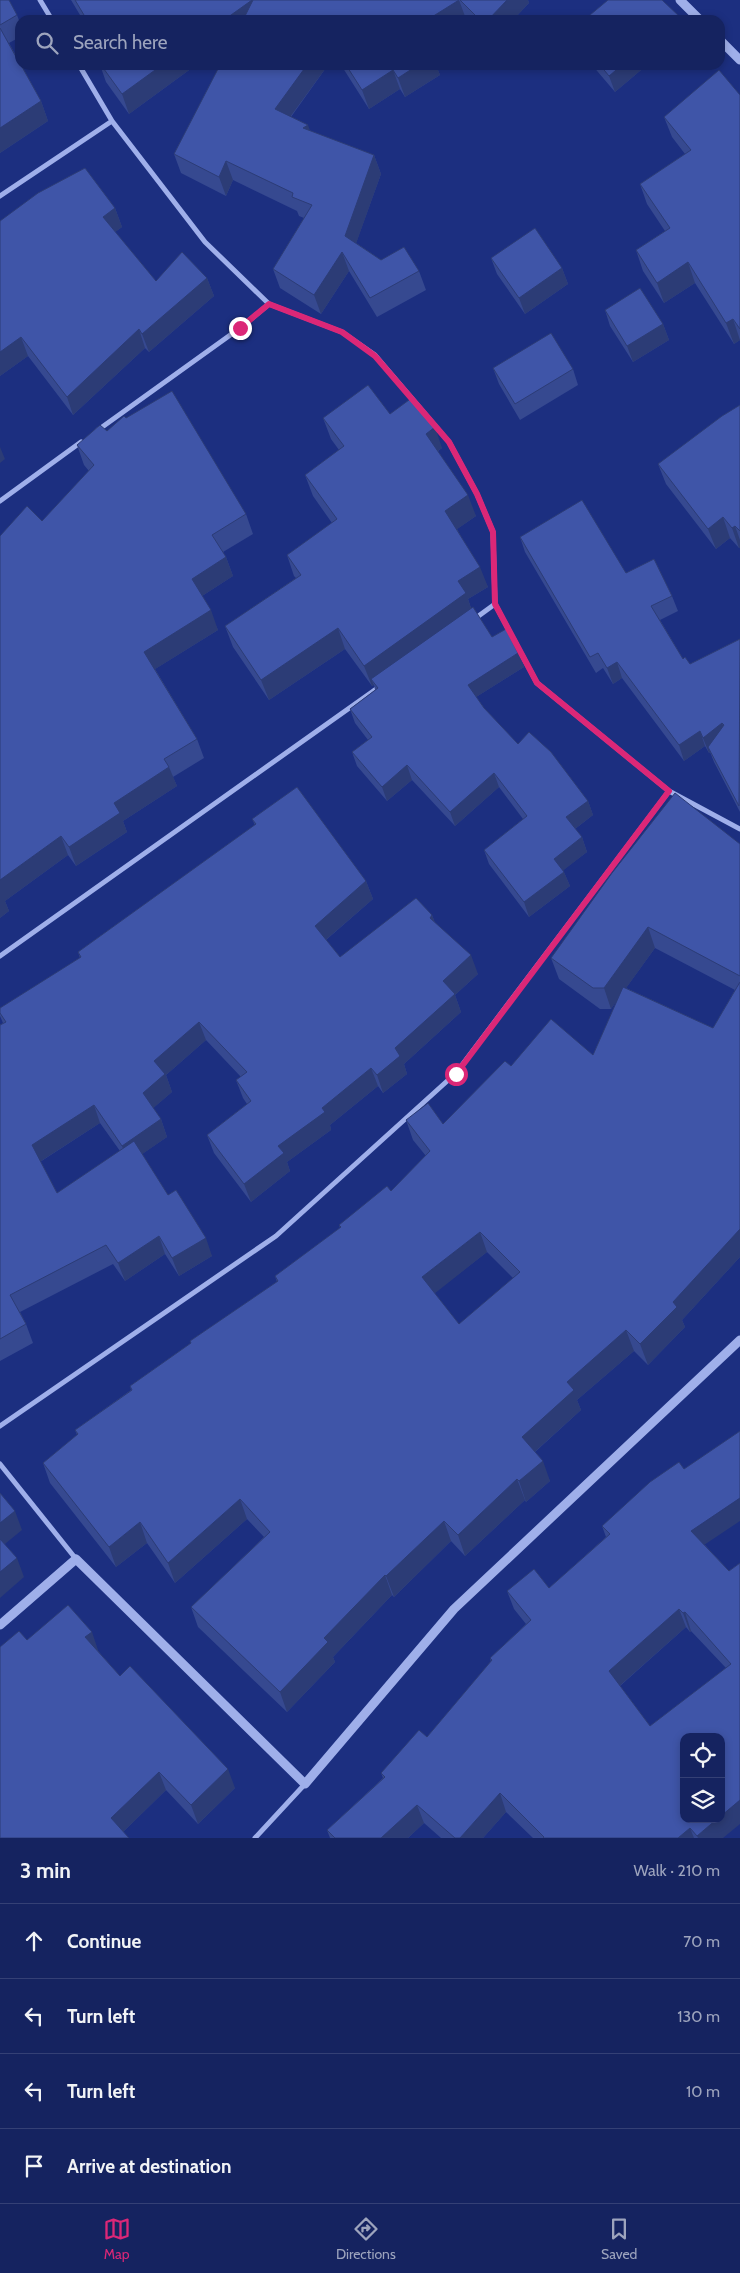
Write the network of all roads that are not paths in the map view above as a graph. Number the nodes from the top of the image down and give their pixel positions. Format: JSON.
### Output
{"nodes":[{"id":1,"x":40,"y":0,"type":"edge"},
{"id":2,"x":680,"y":0,"type":"edge"},
{"id":3,"x":49,"y":15,"type":"edge"},
{"id":4,"x":695,"y":15,"type":"edge"},
{"id":5,"x":725,"y":45,"type":"edge"},
{"id":6,"x":740,"y":60,"type":"edge"},
{"id":7,"x":82,"y":70,"type":"edge"},
{"id":8,"x":112,"y":121,"type":"junction"},
{"id":9,"x":0,"y":196,"type":"edge"},
{"id":10,"x":269,"y":304,"type":"junction"},
{"id":11,"x":96,"y":432,"type":"edge"},
{"id":12,"x":88,"y":437,"type":"edge"},
{"id":13,"x":0,"y":502,"type":"edge"},
{"id":14,"x":495,"y":604,"type":"junction"},
{"id":15,"x":471,"y":622,"type":"edge"},
{"id":16,"x":382,"y":685,"type":"edge"},
{"id":17,"x":669,"y":791,"type":"junction"},
{"id":18,"x":740,"y":829,"type":"edge"},
{"id":19,"x":0,"y":956,"type":"edge"},
{"id":20,"x":740,"y":1340,"type":"edge"},
{"id":21,"x":0,"y":1426,"type":"edge"},
{"id":22,"x":0,"y":1464,"type":"edge"},
{"id":23,"x":76,"y":1559,"type":"junction"},
{"id":24,"x":0,"y":1625,"type":"edge"},
{"id":25,"x":305,"y":1784,"type":"junction"},
{"id":26,"x":254,"y":1838,"type":"edge"}],
"edges":[{"from":1,"to":3,"type":"street"},
{"from":2,"to":4,"type":"street"},
{"from":5,"to":6,"type":"street"},
{"from":7,"to":8,"type":"street"},
{"from":8,"to":9,"type":"street"},
{"from":8,"to":10,"type":"street"},
{"from":10,"to":11,"type":"street"},
{"from":10,"to":14,"type":"street"},
{"from":12,"to":13,"type":"street"},
{"from":14,"to":15,"type":"street"},
{"from":14,"to":17,"type":"street"},
{"from":16,"to":19,"type":"street"},
{"from":17,"to":18,"type":"street"},
{"from":17,"to":21,"type":"street"},
{"from":20,"to":25,"type":"street"},
{"from":22,"to":23,"type":"street"},
{"from":23,"to":24,"type":"street"},
{"from":23,"to":25,"type":"street"},
{"from":25,"to":26,"type":"street"}]}
